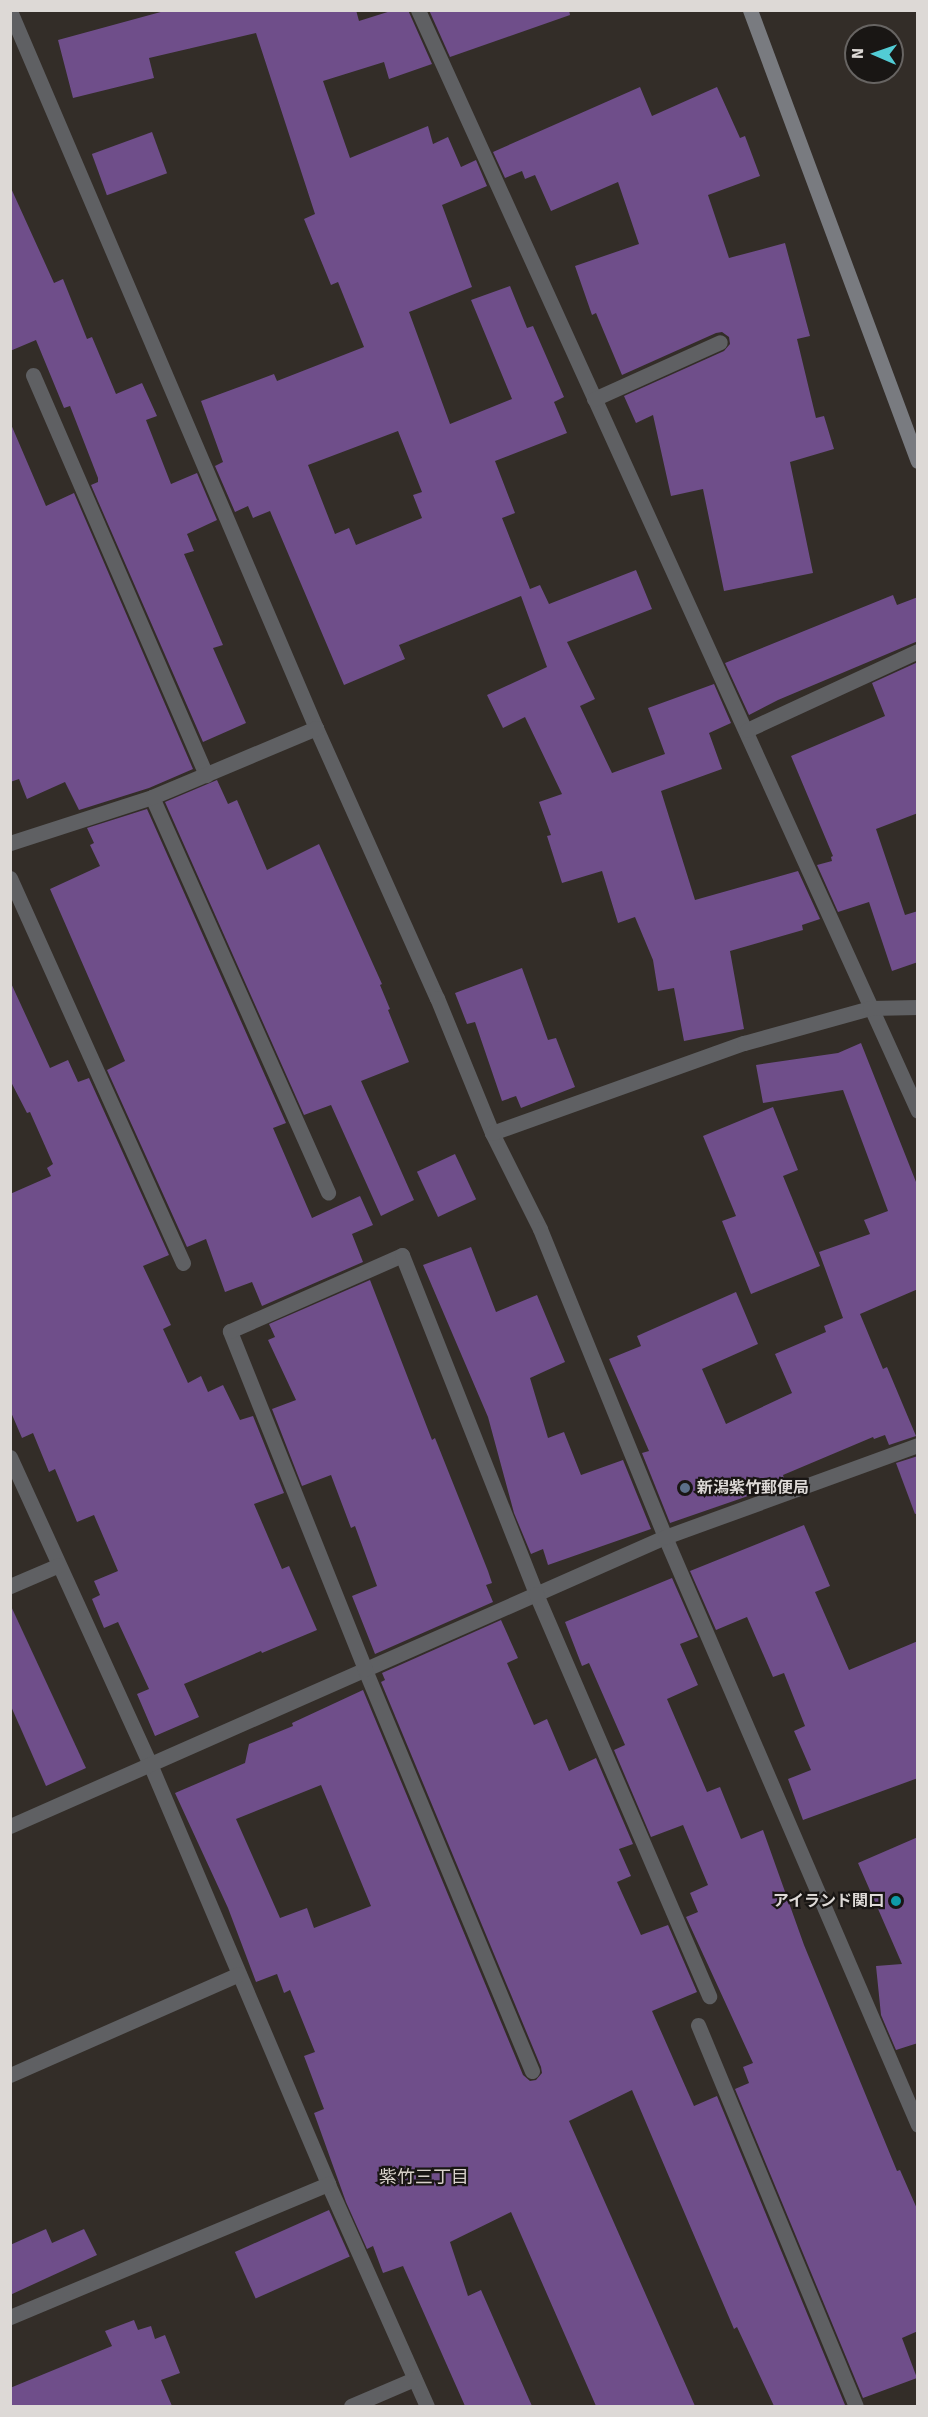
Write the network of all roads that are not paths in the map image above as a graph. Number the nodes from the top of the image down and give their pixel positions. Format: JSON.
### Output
{"nodes":[{"id":1,"x":418,"y":10,"type":"edge"},
{"id":2,"x":750,"y":10,"type":"edge"},
{"id":3,"x":10,"y":11,"type":"edge"},
{"id":4,"x":720,"y":342,"type":"dead end"},
{"id":5,"x":33,"y":375,"type":"dead end"},
{"id":6,"x":594,"y":399,"type":"junction"},
{"id":7,"x":918,"y":461,"type":"edge"},
{"id":8,"x":918,"y":651,"type":"edge"},
{"id":9,"x":316,"y":728,"type":"junction"},
{"id":10,"x":747,"y":729,"type":"junction"},
{"id":11,"x":206,"y":775,"type":"junction"},
{"id":12,"x":152,"y":798,"type":"junction"},
{"id":13,"x":12,"y":836,"type":"edge"},
{"id":14,"x":10,"y":878,"type":"edge"},
{"id":15,"x":918,"y":1007,"type":"edge"},
{"id":16,"x":870,"y":1008,"type":"junction"},
{"id":17,"x":918,"y":1111,"type":"edge"},
{"id":18,"x":492,"y":1133,"type":"junction"},
{"id":19,"x":328,"y":1193,"type":"dead end"},
{"id":20,"x":183,"y":1263,"type":"dead end"},
{"id":21,"x":918,"y":1445,"type":"edge"},
{"id":22,"x":10,"y":1457,"type":"edge"},
{"id":23,"x":665,"y":1537,"type":"junction"},
{"id":24,"x":59,"y":1565,"type":"junction"},
{"id":25,"x":10,"y":1586,"type":"edge"},
{"id":26,"x":536,"y":1594,"type":"junction"},
{"id":27,"x":365,"y":1669,"type":"junction"},
{"id":28,"x":150,"y":1764,"type":"junction"},
{"id":29,"x":10,"y":1826,"type":"edge"},
{"id":30,"x":239,"y":1974,"type":"junction"},
{"id":31,"x":709,"y":1996,"type":"dead end"},
{"id":32,"x":698,"y":2025,"type":"dead end"},
{"id":33,"x":532,"y":2071,"type":"dead end"},
{"id":34,"x":10,"y":2075,"type":"edge"},
{"id":35,"x":918,"y":2125,"type":"edge"},
{"id":36,"x":328,"y":2184,"type":"junction"},
{"id":37,"x":10,"y":2317,"type":"edge"},
{"id":38,"x":414,"y":2379,"type":"junction"},
{"id":39,"x":351,"y":2406,"type":"edge"},
{"id":40,"x":427,"y":2406,"type":"edge"},
{"id":41,"x":856,"y":2406,"type":"edge"}],
"edges":[{"from":1,"to":6,"type":"street"},
{"from":2,"to":7,"type":"street"},
{"from":3,"to":9,"type":"street"},
{"from":4,"to":6,"type":"street"},
{"from":5,"to":11,"type":"street"},
{"from":6,"to":10,"type":"street"},
{"from":8,"to":10,"type":"street"},
{"from":9,"to":11,"type":"street"},
{"from":9,"to":18,"type":"street"},
{"from":10,"to":16,"type":"street"},
{"from":11,"to":12,"type":"street"},
{"from":12,"to":13,"type":"street"},
{"from":12,"to":19,"type":"street"},
{"from":14,"to":20,"type":"street"},
{"from":15,"to":16,"type":"street"},
{"from":16,"to":17,"type":"street"},
{"from":16,"to":18,"type":"street"},
{"from":18,"to":23,"type":"street"},
{"from":21,"to":23,"type":"street"},
{"from":22,"to":24,"type":"street"},
{"from":23,"to":26,"type":"street"},
{"from":23,"to":35,"type":"street"},
{"from":24,"to":25,"type":"street"},
{"from":24,"to":28,"type":"street"},
{"from":26,"to":27,"type":"street"},
{"from":26,"to":27,"type":"street"},
{"from":26,"to":31,"type":"street"},
{"from":27,"to":28,"type":"street"},
{"from":27,"to":33,"type":"street"},
{"from":28,"to":29,"type":"street"},
{"from":28,"to":30,"type":"street"},
{"from":30,"to":34,"type":"street"},
{"from":30,"to":36,"type":"street"},
{"from":32,"to":41,"type":"street"},
{"from":36,"to":37,"type":"street"},
{"from":36,"to":38,"type":"street"},
{"from":38,"to":39,"type":"street"},
{"from":38,"to":40,"type":"street"}]}
